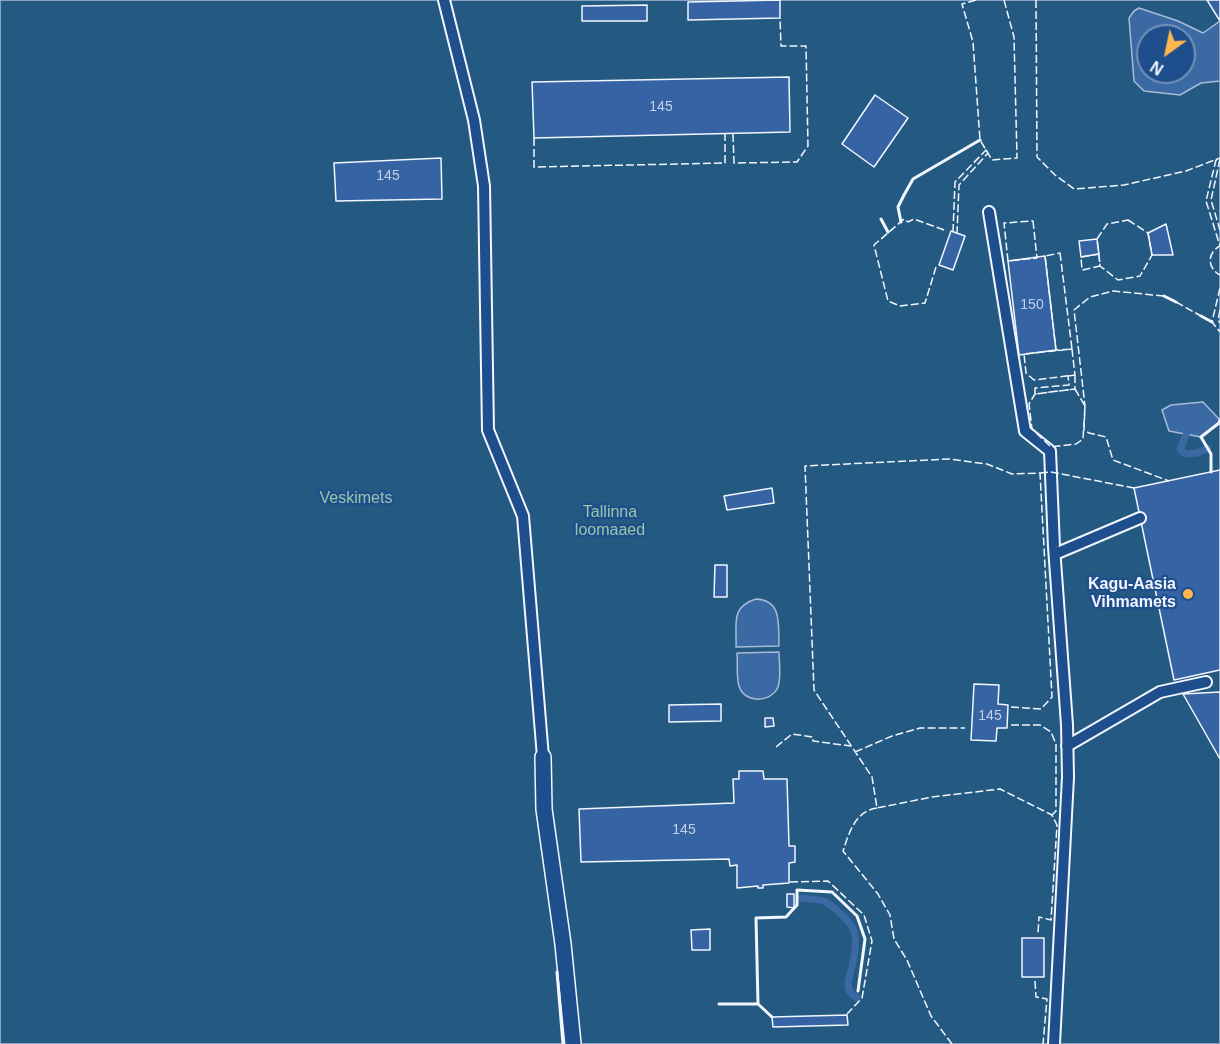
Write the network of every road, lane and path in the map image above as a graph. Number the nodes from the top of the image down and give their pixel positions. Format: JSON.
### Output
{"nodes":[{"id":1,"x":444,"y":0,"type":"edge"},
{"id":2,"x":989,"y":212,"type":"dead end"},
{"id":3,"x":1140,"y":518,"type":"dead end"},
{"id":4,"x":1055,"y":554,"type":"junction"},
{"id":5,"x":1206,"y":682,"type":"dead end"},
{"id":6,"x":1067,"y":746,"type":"junction"},
{"id":7,"x":543,"y":757,"type":"joint"},
{"id":8,"x":573,"y":1044,"type":"edge"},
{"id":9,"x":1054,"y":1044,"type":"edge"}],
"edges":[{"from":1,"to":7,"type":"lane"},
{"from":2,"to":4,"type":"lane"},
{"from":3,"to":4,"type":"lane"},
{"from":4,"to":6,"type":"lane"},
{"from":5,"to":6,"type":"lane"},
{"from":6,"to":9,"type":"lane"},
{"from":7,"to":8,"type":"street"}]}
